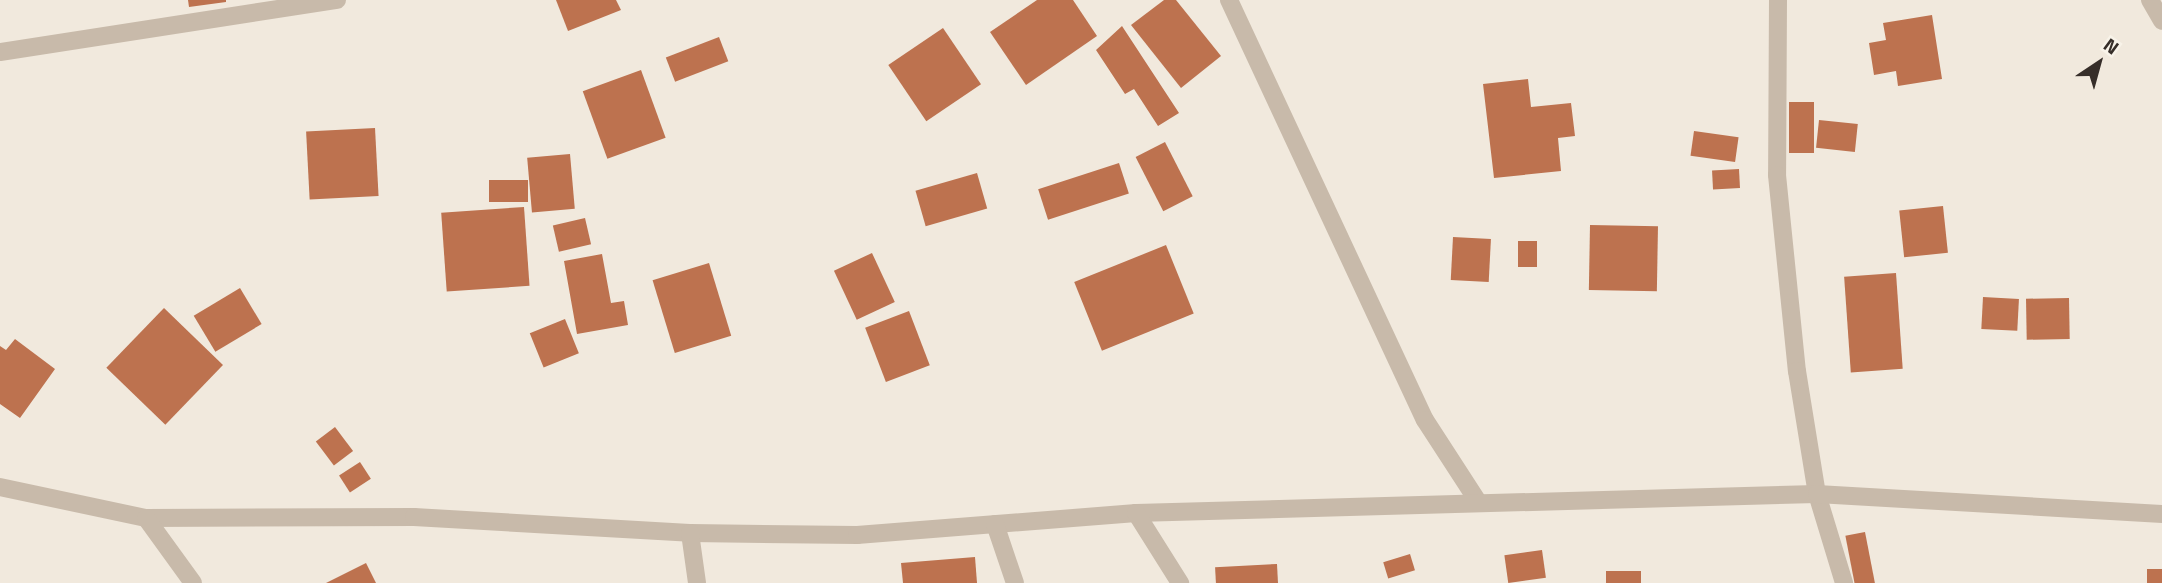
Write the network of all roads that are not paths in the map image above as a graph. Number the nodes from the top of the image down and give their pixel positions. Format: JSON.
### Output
{"nodes":[{"id":1,"x":337,"y":0,"type":"edge"},
{"id":2,"x":1229,"y":0,"type":"edge"},
{"id":3,"x":1778,"y":0,"type":"edge"},
{"id":4,"x":2150,"y":0,"type":"edge"},
{"id":5,"x":2162,"y":21,"type":"edge"},
{"id":6,"x":0,"y":52,"type":"edge"},
{"id":7,"x":0,"y":487,"type":"edge"},
{"id":8,"x":1818,"y":494,"type":"junction"},
{"id":9,"x":1479,"y":503,"type":"junction"},
{"id":10,"x":1136,"y":513,"type":"junction"},
{"id":11,"x":2162,"y":514,"type":"edge"},
{"id":12,"x":146,"y":518,"type":"junction"},
{"id":13,"x":995,"y":524,"type":"junction"},
{"id":14,"x":690,"y":534,"type":"junction"},
{"id":15,"x":193,"y":583,"type":"edge"},
{"id":16,"x":696,"y":583,"type":"edge"},
{"id":17,"x":1015,"y":583,"type":"edge"},
{"id":18,"x":1180,"y":583,"type":"edge"},
{"id":19,"x":1844,"y":583,"type":"edge"}],
"edges":[{"from":1,"to":6,"type":"street"},
{"from":2,"to":9,"type":"street"},
{"from":3,"to":8,"type":"street"},
{"from":4,"to":5,"type":"street"},
{"from":7,"to":12,"type":"street"},
{"from":8,"to":9,"type":"street"},
{"from":8,"to":11,"type":"street"},
{"from":8,"to":19,"type":"street"},
{"from":9,"to":10,"type":"street"},
{"from":10,"to":13,"type":"street"},
{"from":10,"to":18,"type":"street"},
{"from":12,"to":14,"type":"street"},
{"from":12,"to":15,"type":"street"},
{"from":13,"to":14,"type":"street"},
{"from":13,"to":17,"type":"street"},
{"from":14,"to":16,"type":"street"}]}
